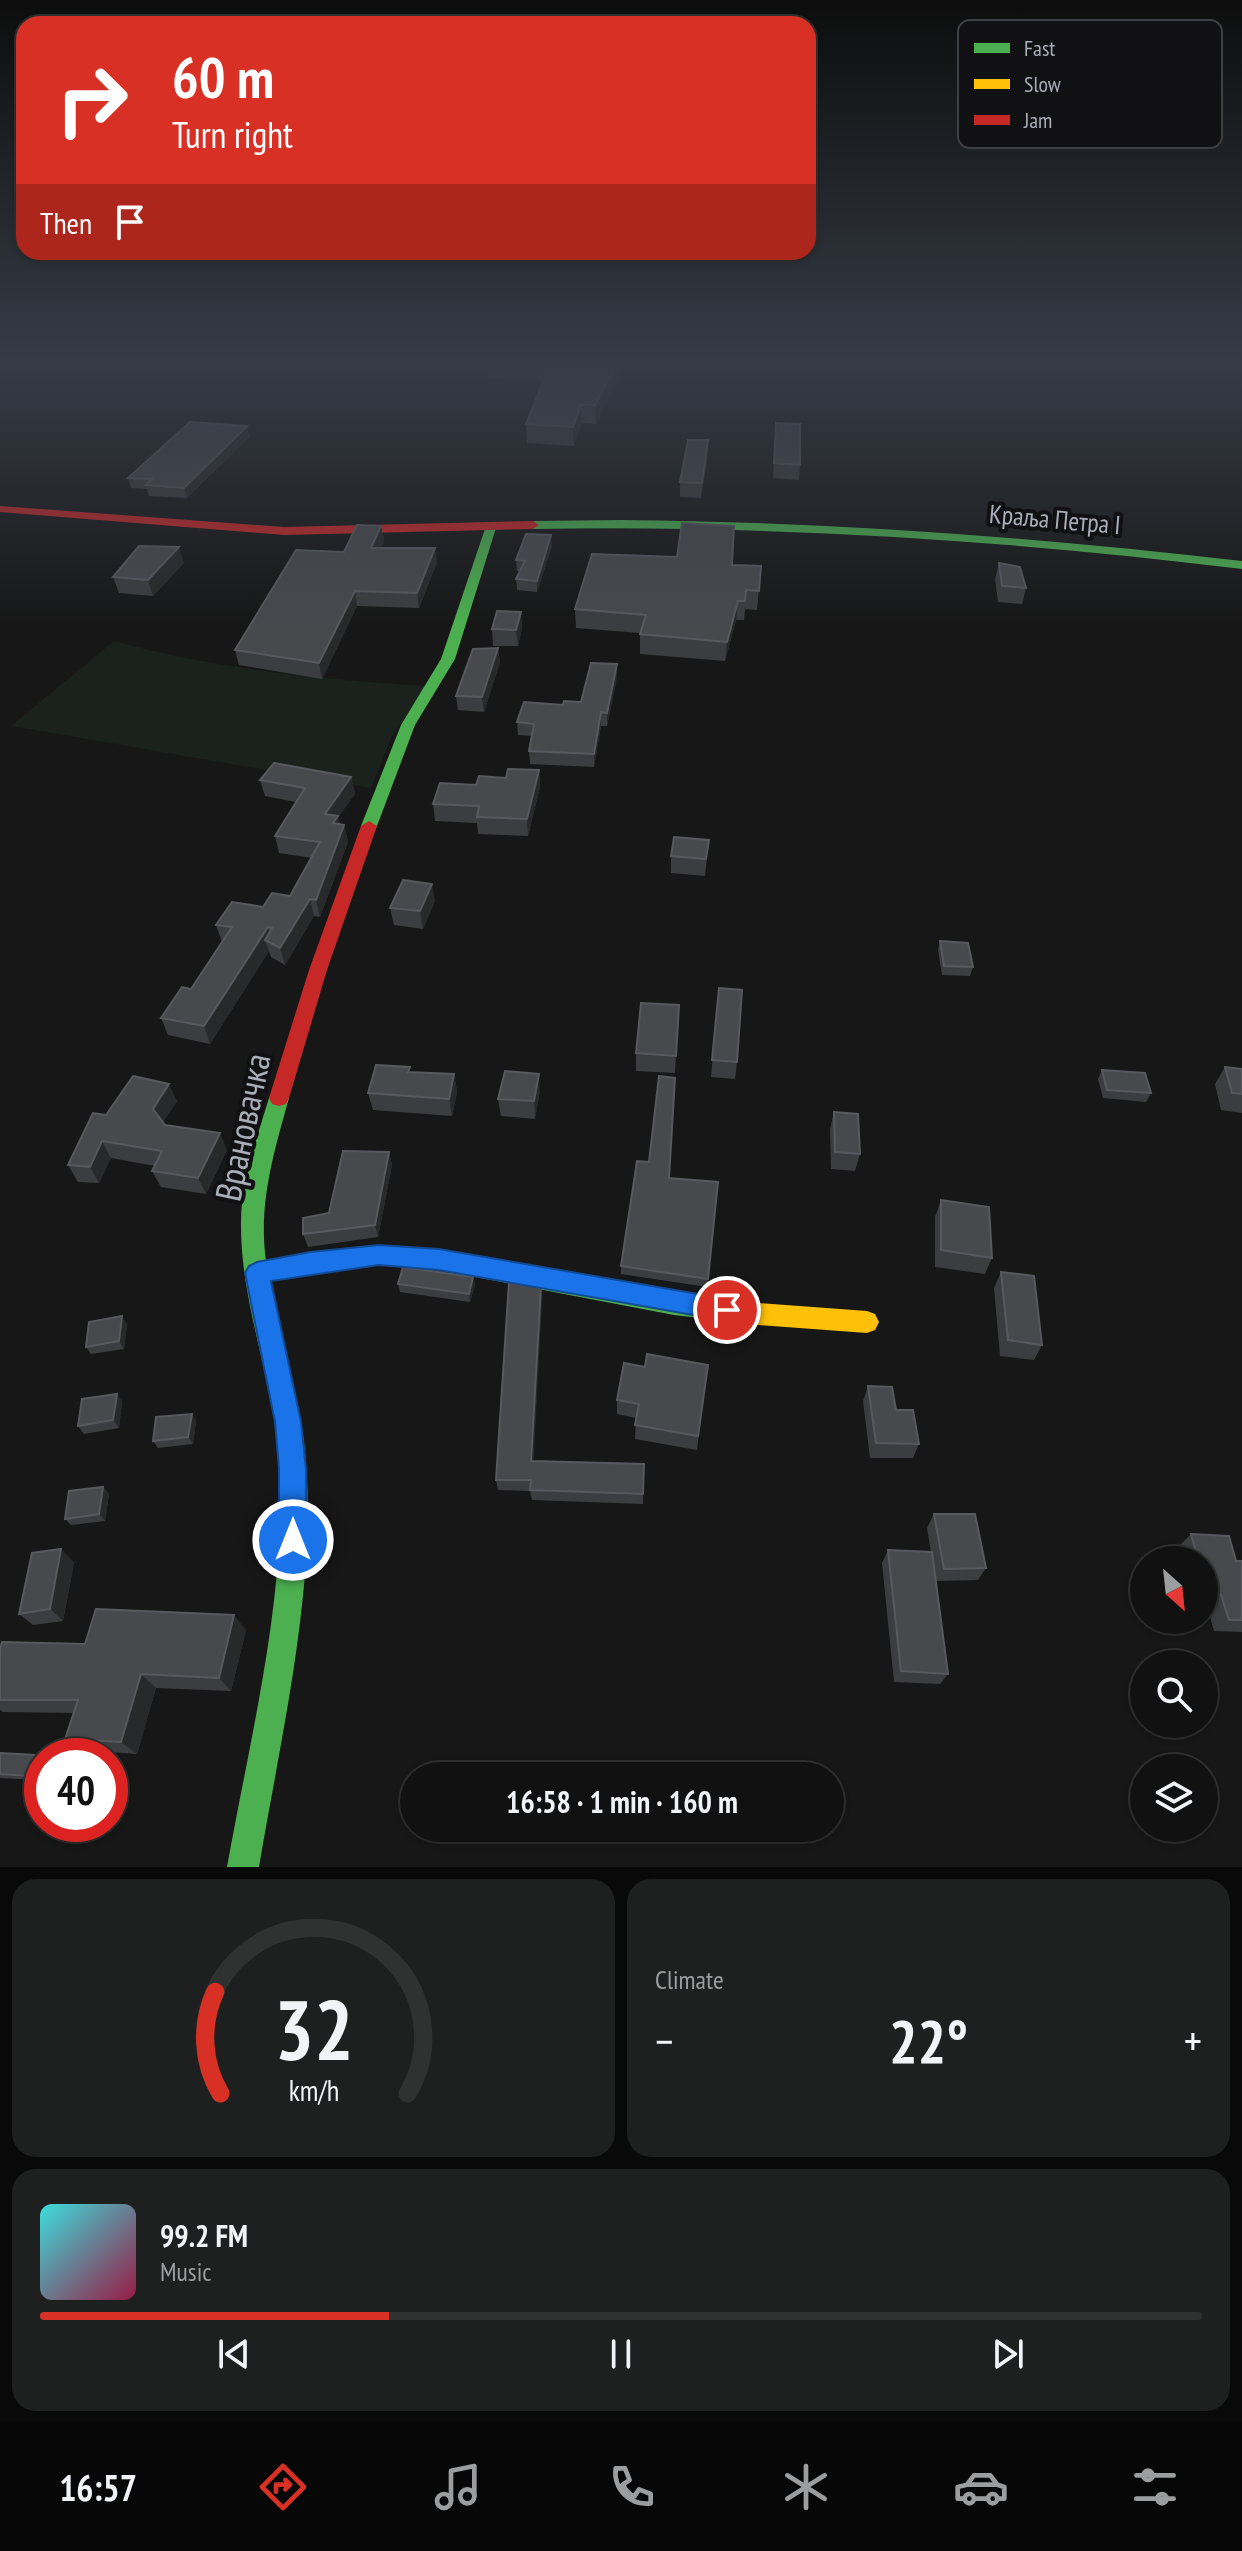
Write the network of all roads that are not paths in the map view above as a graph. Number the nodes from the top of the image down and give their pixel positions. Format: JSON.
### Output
{"nodes":[{"id":1,"x":0,"y":509,"type":"edge"},
{"id":2,"x":490,"y":528,"type":"junction"},
{"id":3,"x":1242,"y":565,"type":"edge"},
{"id":4,"x":257,"y":1273,"type":"junction"},
{"id":5,"x":867,"y":1322,"type":"dead end"},
{"id":6,"x":243,"y":1867,"type":"edge"}],
"edges":[{"from":1,"to":2,"type":"street","name":"Краља Петра I"},
{"from":2,"to":3,"type":"street","name":"Краља Петра I"},
{"from":2,"to":4,"type":"street","name":"Врановачка"},
{"from":4,"to":5,"type":"street"},
{"from":4,"to":6,"type":"street","name":"Врановачка"}]}
